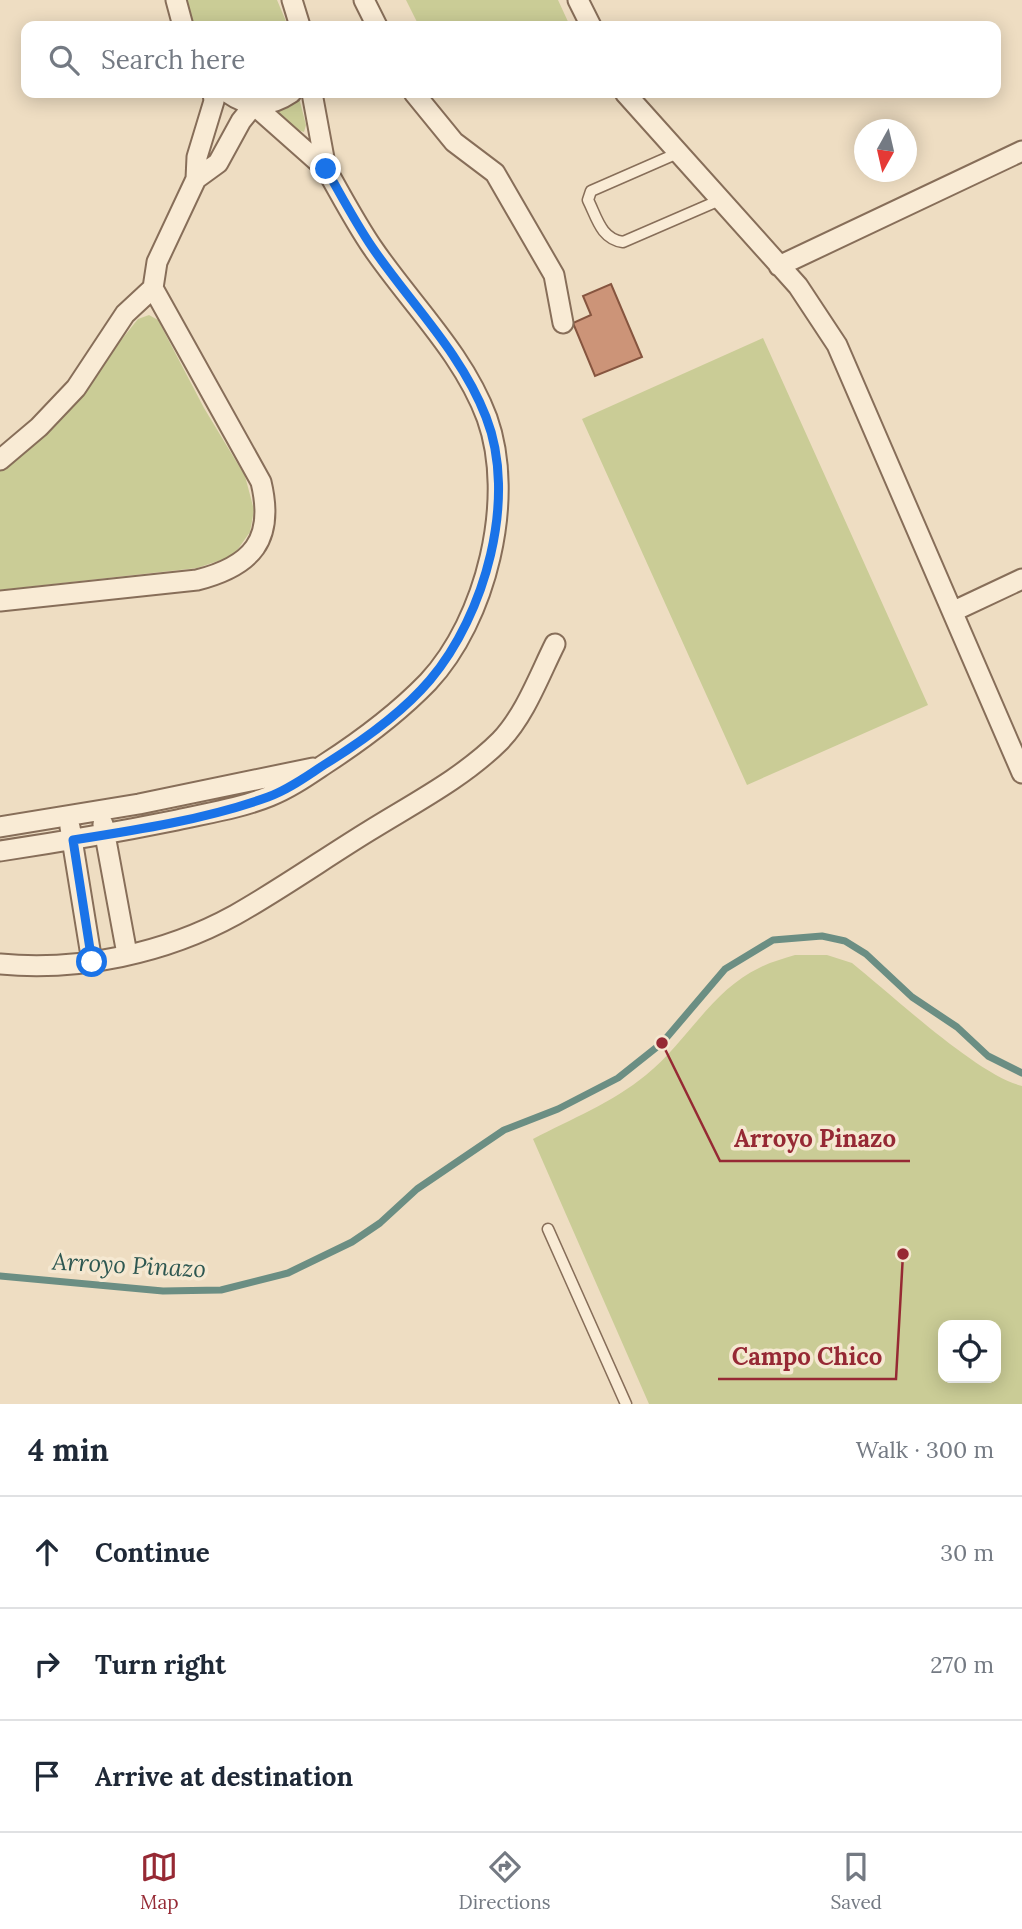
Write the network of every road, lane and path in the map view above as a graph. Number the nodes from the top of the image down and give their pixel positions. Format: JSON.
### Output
{"nodes":[{"id":1,"x":177,"y":0,"type":"edge"},
{"id":2,"x":292,"y":0,"type":"edge"},
{"id":3,"x":364,"y":0,"type":"edge"},
{"id":4,"x":578,"y":0,"type":"edge"},
{"id":5,"x":182,"y":21,"type":"edge"},
{"id":6,"x":298,"y":21,"type":"edge"},
{"id":7,"x":374,"y":21,"type":"edge"},
{"id":8,"x":588,"y":21,"type":"edge"},
{"id":9,"x":213,"y":98,"type":"edge"},
{"id":10,"x":235,"y":98,"type":"edge"},
{"id":11,"x":281,"y":98,"type":"edge"},
{"id":12,"x":313,"y":98,"type":"edge"},
{"id":13,"x":418,"y":98,"type":"edge"},
{"id":14,"x":629,"y":98,"type":"edge"},
{"id":15,"x":254,"y":105,"type":"junction"},
{"id":16,"x":1022,"y":151,"type":"edge"},
{"id":17,"x":678,"y":153,"type":"junction"},
{"id":18,"x":326,"y":169,"type":"junction"},
{"id":19,"x":195,"y":179,"type":"junction"},
{"id":20,"x":720,"y":200,"type":"junction"},
{"id":21,"x":779,"y":266,"type":"junction"},
{"id":22,"x":153,"y":288,"type":"junction"},
{"id":23,"x":563,"y":323,"type":"dead end"},
{"id":24,"x":0,"y":460,"type":"edge"},
{"id":25,"x":1022,"y":579,"type":"edge"},
{"id":26,"x":0,"y":601,"type":"edge"},
{"id":27,"x":954,"y":611,"type":"junction"},
{"id":28,"x":555,"y":644,"type":"dead end"},
{"id":29,"x":324,"y":765,"type":"junction"},
{"id":30,"x":1022,"y":774,"type":"edge"},
{"id":31,"x":101,"y":811,"type":"junction"},
{"id":32,"x":68,"y":816,"type":"junction"},
{"id":33,"x":0,"y":827,"type":"edge"},
{"id":34,"x":105,"y":835,"type":"junction"},
{"id":35,"x":73,"y":840,"type":"junction"},
{"id":36,"x":0,"y":851,"type":"edge"},
{"id":37,"x":127,"y":954,"type":"junction"},
{"id":38,"x":92,"y":962,"type":"junction"},
{"id":39,"x":0,"y":964,"type":"edge"},
{"id":40,"x":548,"y":1229,"type":"dead end"},
{"id":41,"x":626,"y":1404,"type":"edge"}],
"edges":[{"from":1,"to":5,"type":"street"},
{"from":2,"to":6,"type":"street"},
{"from":3,"to":7,"type":"street"},
{"from":4,"to":8,"type":"street"},
{"from":9,"to":19,"type":"street"},
{"from":10,"to":15,"type":"street"},
{"from":11,"to":15,"type":"street"},
{"from":12,"to":18,"type":"street"},
{"from":13,"to":23,"type":"street"},
{"from":14,"to":17,"type":"street"},
{"from":15,"to":18,"type":"street"},
{"from":15,"to":19,"type":"street"},
{"from":16,"to":21,"type":"street"},
{"from":17,"to":20,"type":"street"},
{"from":17,"to":20,"type":"lane"},
{"from":18,"to":29,"type":"street"},
{"from":19,"to":22,"type":"street"},
{"from":20,"to":21,"type":"street"},
{"from":21,"to":27,"type":"street"},
{"from":22,"to":24,"type":"street"},
{"from":22,"to":26,"type":"street"},
{"from":25,"to":27,"type":"street"},
{"from":27,"to":30,"type":"street"},
{"from":28,"to":37,"type":"street"},
{"from":29,"to":31,"type":"street"},
{"from":29,"to":34,"type":"street"},
{"from":31,"to":32,"type":"street"},
{"from":31,"to":34,"type":"street"},
{"from":32,"to":33,"type":"street"},
{"from":32,"to":35,"type":"street"},
{"from":34,"to":35,"type":"street"},
{"from":34,"to":37,"type":"street"},
{"from":35,"to":36,"type":"street"},
{"from":35,"to":38,"type":"street"},
{"from":37,"to":38,"type":"street"},
{"from":38,"to":39,"type":"street"},
{"from":40,"to":41,"type":"lane"}]}
